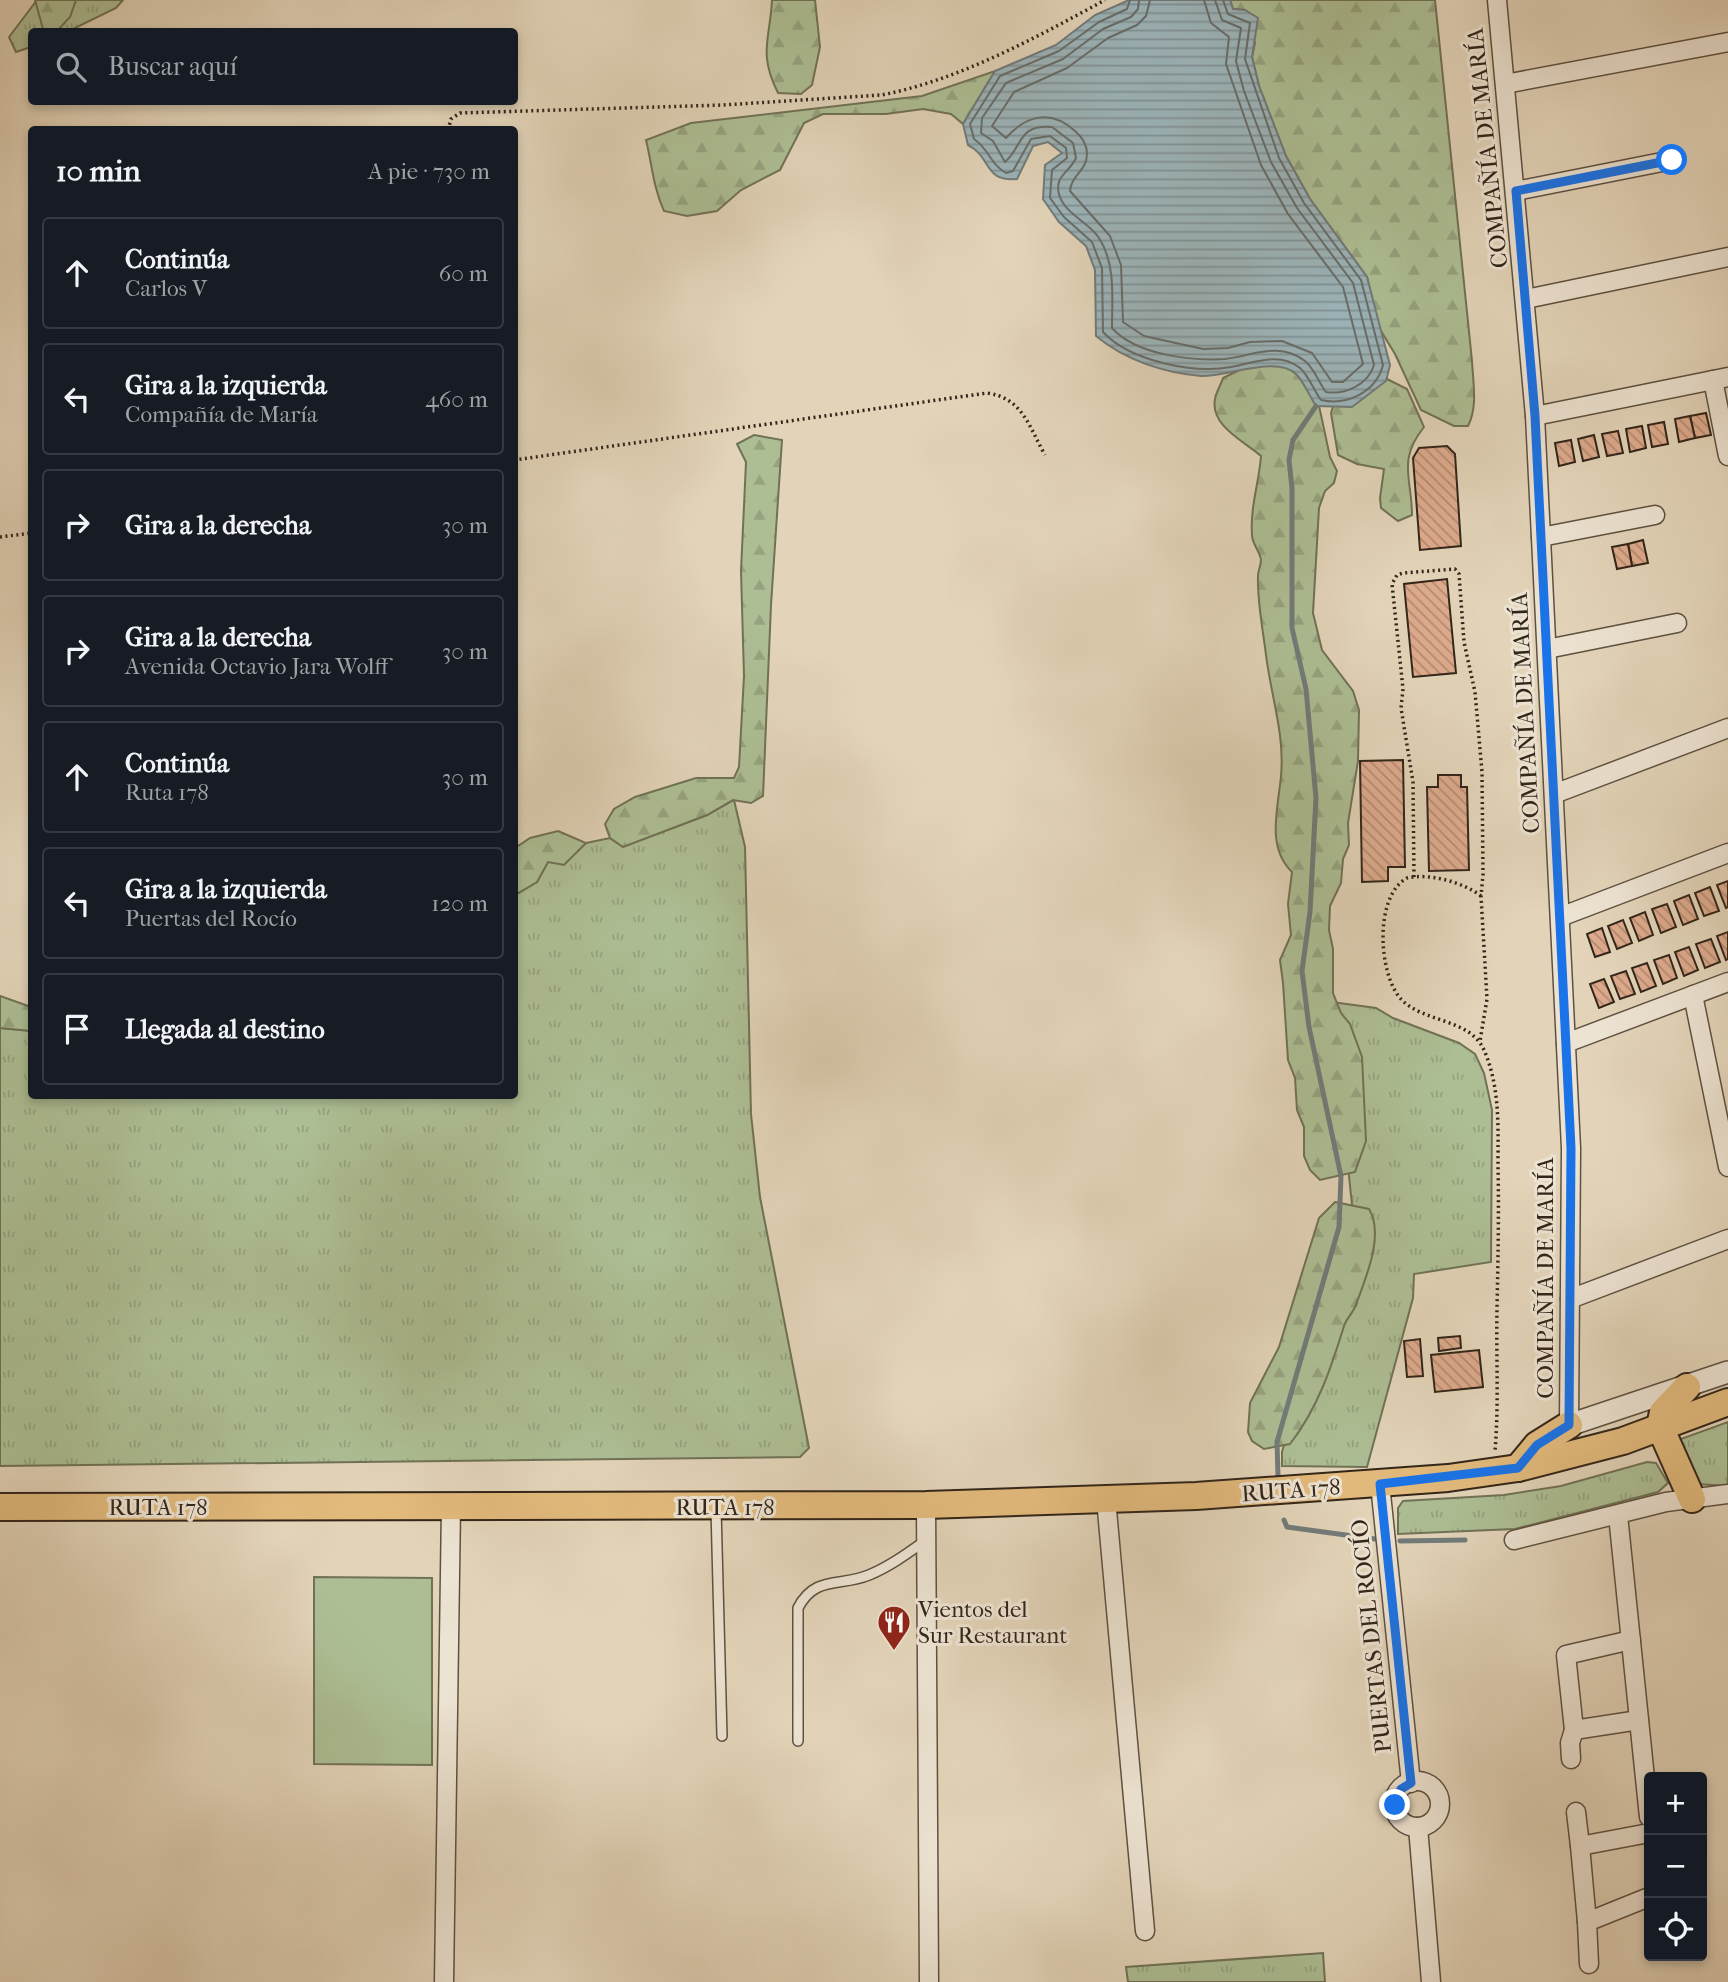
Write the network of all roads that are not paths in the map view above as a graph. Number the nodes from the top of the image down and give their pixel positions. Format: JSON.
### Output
{"nodes":[{"id":1,"x":1497,"y":0,"type":"edge"},
{"id":2,"x":1728,"y":42,"type":"edge"},
{"id":3,"x":1505,"y":84,"type":"junction"},
{"id":4,"x":1672,"y":160,"type":"dead end"},
{"id":5,"x":1516,"y":191,"type":"junction"},
{"id":6,"x":1728,"y":257,"type":"edge"},
{"id":7,"x":1526,"y":299,"type":"junction"},
{"id":8,"x":1720,"y":378,"type":"edge"},
{"id":9,"x":1535,"y":416,"type":"junction"},
{"id":10,"x":1728,"y":456,"type":"edge"},
{"id":11,"x":1655,"y":515,"type":"dead end"},
{"id":12,"x":1541,"y":537,"type":"junction"},
{"id":13,"x":1677,"y":623,"type":"dead end"},
{"id":14,"x":1547,"y":649,"type":"junction"},
{"id":15,"x":1728,"y":728,"type":"edge"},
{"id":16,"x":1554,"y":794,"type":"junction"},
{"id":17,"x":1728,"y":853,"type":"edge"},
{"id":18,"x":1560,"y":917,"type":"junction"},
{"id":19,"x":1728,"y":982,"type":"edge"},
{"id":20,"x":1693,"y":995,"type":"junction"},
{"id":21,"x":1566,"y":1043,"type":"junction"},
{"id":22,"x":1728,"y":1167,"type":"edge"},
{"id":23,"x":1728,"y":1239,"type":"edge"},
{"id":24,"x":1570,"y":1299,"type":"junction"},
{"id":25,"x":1728,"y":1372,"type":"edge"},
{"id":26,"x":1687,"y":1387,"type":"junction"},
{"id":27,"x":1728,"y":1402,"type":"edge"},
{"id":28,"x":1569,"y":1425,"type":"junction"},
{"id":29,"x":1660,"y":1427,"type":"junction"},
{"id":30,"x":1506,"y":1470,"type":"junction"},
{"id":31,"x":1380,"y":1484,"type":"junction"},
{"id":32,"x":1728,"y":1494,"type":"edge"},
{"id":33,"x":1106,"y":1499,"type":"junction"},
{"id":34,"x":1692,"y":1499,"type":"junction"},
{"id":35,"x":1728,"y":1499,"type":"edge"},
{"id":36,"x":926,"y":1505,"type":"junction"},
{"id":37,"x":451,"y":1506,"type":"junction"},
{"id":38,"x":0,"y":1507,"type":"edge"},
{"id":39,"x":716,"y":1507,"type":"junction"},
{"id":40,"x":1618,"y":1515,"type":"junction"},
{"id":41,"x":928,"y":1539,"type":"junction"},
{"id":42,"x":1514,"y":1540,"type":"dead end"},
{"id":43,"x":1631,"y":1640,"type":"junction"},
{"id":44,"x":1639,"y":1720,"type":"junction"},
{"id":45,"x":1574,"y":1730,"type":"junction"},
{"id":46,"x":722,"y":1736,"type":"dead end"},
{"id":47,"x":798,"y":1741,"type":"dead end"},
{"id":48,"x":1571,"y":1759,"type":"dead end"},
{"id":49,"x":1644,"y":1772,"type":"edge"},
{"id":50,"x":1411,"y":1783,"type":"junction"},
{"id":51,"x":1576,"y":1812,"type":"dead end"},
{"id":52,"x":1418,"y":1827,"type":"junction"},
{"id":53,"x":1644,"y":1834,"type":"edge"},
{"id":54,"x":1580,"y":1846,"type":"junction"},
{"id":55,"x":1647,"y":1898,"type":"edge"},
{"id":56,"x":1587,"y":1922,"type":"junction"},
{"id":57,"x":1145,"y":1931,"type":"dead end"},
{"id":58,"x":1589,"y":1964,"type":"dead end"},
{"id":59,"x":444,"y":1982,"type":"edge"},
{"id":60,"x":929,"y":1982,"type":"edge"},
{"id":61,"x":1431,"y":1982,"type":"edge"}],
"edges":[{"from":1,"to":3,"type":"street","name":"COMPAÑÍA DE MARÍA"},
{"from":2,"to":3,"type":"street"},
{"from":3,"to":5,"type":"street","name":"COMPAÑÍA DE MARÍA"},
{"from":4,"to":5,"type":"street"},
{"from":5,"to":7,"type":"street","name":"COMPAÑÍA DE MARÍA"},
{"from":6,"to":7,"type":"street"},
{"from":7,"to":9,"type":"street","name":"COMPAÑÍA DE MARÍA"},
{"from":8,"to":9,"type":"street"},
{"from":8,"to":10,"type":"street"},
{"from":9,"to":12,"type":"street","name":"COMPAÑÍA DE MARÍA"},
{"from":11,"to":12,"type":"street"},
{"from":12,"to":14,"type":"street","name":"COMPAÑÍA DE MARÍA"},
{"from":13,"to":14,"type":"street"},
{"from":14,"to":16,"type":"street","name":"COMPAÑÍA DE MARÍA"},
{"from":15,"to":16,"type":"street"},
{"from":16,"to":18,"type":"street","name":"COMPAÑÍA DE MARÍA"},
{"from":17,"to":18,"type":"street"},
{"from":18,"to":21,"type":"street","name":"COMPAÑÍA DE MARÍA"},
{"from":19,"to":20,"type":"street"},
{"from":20,"to":21,"type":"street"},
{"from":20,"to":22,"type":"street"},
{"from":21,"to":24,"type":"street","name":"COMPAÑÍA DE MARÍA"},
{"from":23,"to":24,"type":"street"},
{"from":24,"to":28,"type":"street","name":"COMPAÑÍA DE MARÍA"},
{"from":25,"to":26,"type":"street"},
{"from":26,"to":28,"type":"street"},
{"from":26,"to":29,"type":"main road"},
{"from":27,"to":29,"type":"main road","name":"RUTA 178"},
{"from":28,"to":30,"type":"main road"},
{"from":29,"to":30,"type":"main road","name":"RUTA 178"},
{"from":29,"to":34,"type":"main road"},
{"from":30,"to":31,"type":"main road","name":"RUTA 178"},
{"from":31,"to":33,"type":"main road","name":"RUTA 178"},
{"from":31,"to":50,"type":"street","name":"PUERTAS DEL ROCÍO"},
{"from":32,"to":34,"type":"street"},
{"from":32,"to":35,"type":"street"},
{"from":33,"to":36,"type":"main road","name":"RUTA 178"},
{"from":33,"to":57,"type":"street"},
{"from":34,"to":40,"type":"street"},
{"from":36,"to":39,"type":"main road","name":"RUTA 178"},
{"from":36,"to":41,"type":"street"},
{"from":37,"to":38,"type":"main road","name":"RUTA 178"},
{"from":37,"to":39,"type":"main road","name":"RUTA 178"},
{"from":37,"to":59,"type":"street"},
{"from":39,"to":46,"type":"lane"},
{"from":40,"to":42,"type":"street"},
{"from":40,"to":43,"type":"street"},
{"from":41,"to":47,"type":"lane"},
{"from":41,"to":60,"type":"street"},
{"from":43,"to":44,"type":"street"},
{"from":43,"to":45,"type":"street"},
{"from":44,"to":45,"type":"street"},
{"from":44,"to":49,"type":"street"},
{"from":45,"to":48,"type":"street"},
{"from":50,"to":52,"type":"street","name":"PUERTAS DEL ROCÍO"},
{"from":50,"to":52,"type":"street","name":"PUERTAS DEL ROCÍO"},
{"from":51,"to":54,"type":"street"},
{"from":52,"to":61,"type":"street"},
{"from":53,"to":54,"type":"street"},
{"from":54,"to":56,"type":"street"},
{"from":55,"to":56,"type":"street"},
{"from":56,"to":58,"type":"street"}]}
